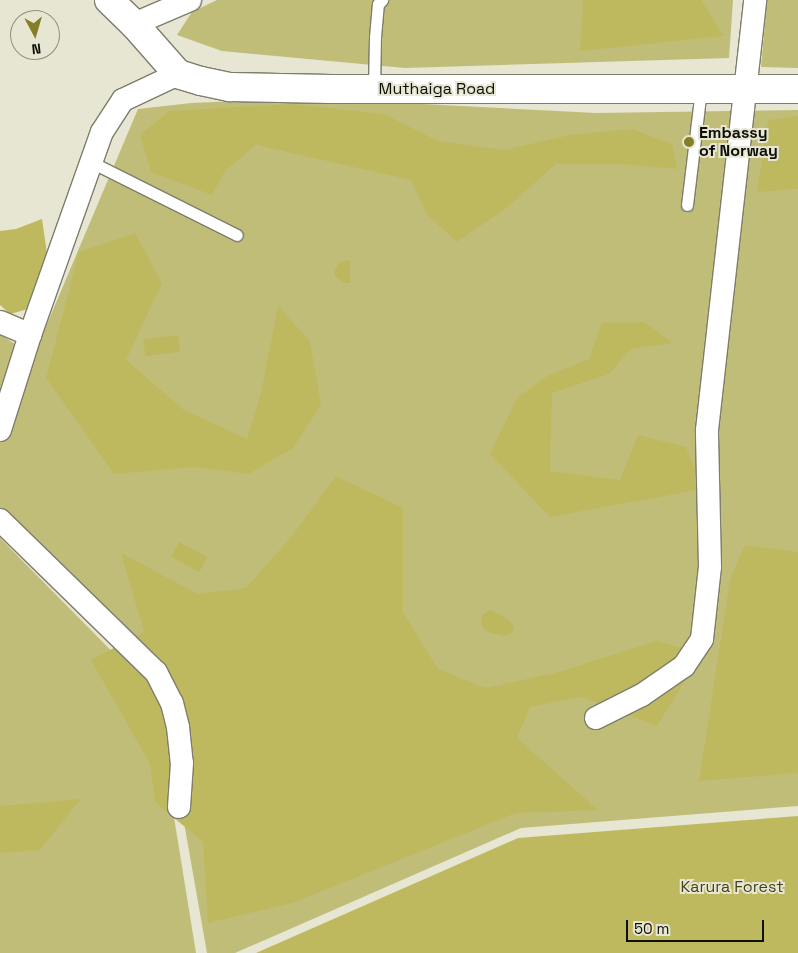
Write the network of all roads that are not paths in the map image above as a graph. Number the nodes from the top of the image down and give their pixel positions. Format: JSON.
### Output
{"nodes":[{"id":1,"x":109,"y":0,"type":"edge"},
{"id":2,"x":190,"y":0,"type":"edge"},
{"id":3,"x":382,"y":0,"type":"edge"},
{"id":4,"x":755,"y":0,"type":"edge"},
{"id":5,"x":134,"y":24,"type":"junction"},
{"id":6,"x":178,"y":74,"type":"junction"},
{"id":7,"x":374,"y":89,"type":"junction"},
{"id":8,"x":701,"y":89,"type":"junction"},
{"id":9,"x":744,"y":89,"type":"junction"},
{"id":10,"x":798,"y":89,"type":"edge"},
{"id":11,"x":91,"y":162,"type":"junction"},
{"id":12,"x":687,"y":205,"type":"dead end"},
{"id":13,"x":237,"y":235,"type":"dead end"},
{"id":14,"x":0,"y":322,"type":"edge"},
{"id":15,"x":30,"y":335,"type":"junction"},
{"id":16,"x":0,"y":430,"type":"edge"},
{"id":17,"x":0,"y":520,"type":"edge"},
{"id":18,"x":596,"y":718,"type":"dead end"},
{"id":19,"x":179,"y":807,"type":"dead end"}],
"edges":[{"from":1,"to":5,"type":"main road"},
{"from":2,"to":5,"type":"street"},
{"from":3,"to":7,"type":"lane"},
{"from":4,"to":9,"type":"street"},
{"from":5,"to":6,"type":"main road"},
{"from":6,"to":7,"type":"main road","name":"Muthaiga Road"},
{"from":6,"to":11,"type":"street"},
{"from":7,"to":8,"type":"main road","name":"Muthaiga Road"},
{"from":8,"to":9,"type":"main road","name":"Muthaiga Road"},
{"from":8,"to":12,"type":"lane"},
{"from":9,"to":10,"type":"main road","name":"Muthaiga Road"},
{"from":9,"to":18,"type":"street"},
{"from":11,"to":13,"type":"lane"},
{"from":11,"to":15,"type":"street"},
{"from":14,"to":15,"type":"street"},
{"from":15,"to":16,"type":"street"},
{"from":17,"to":19,"type":"street"}]}
